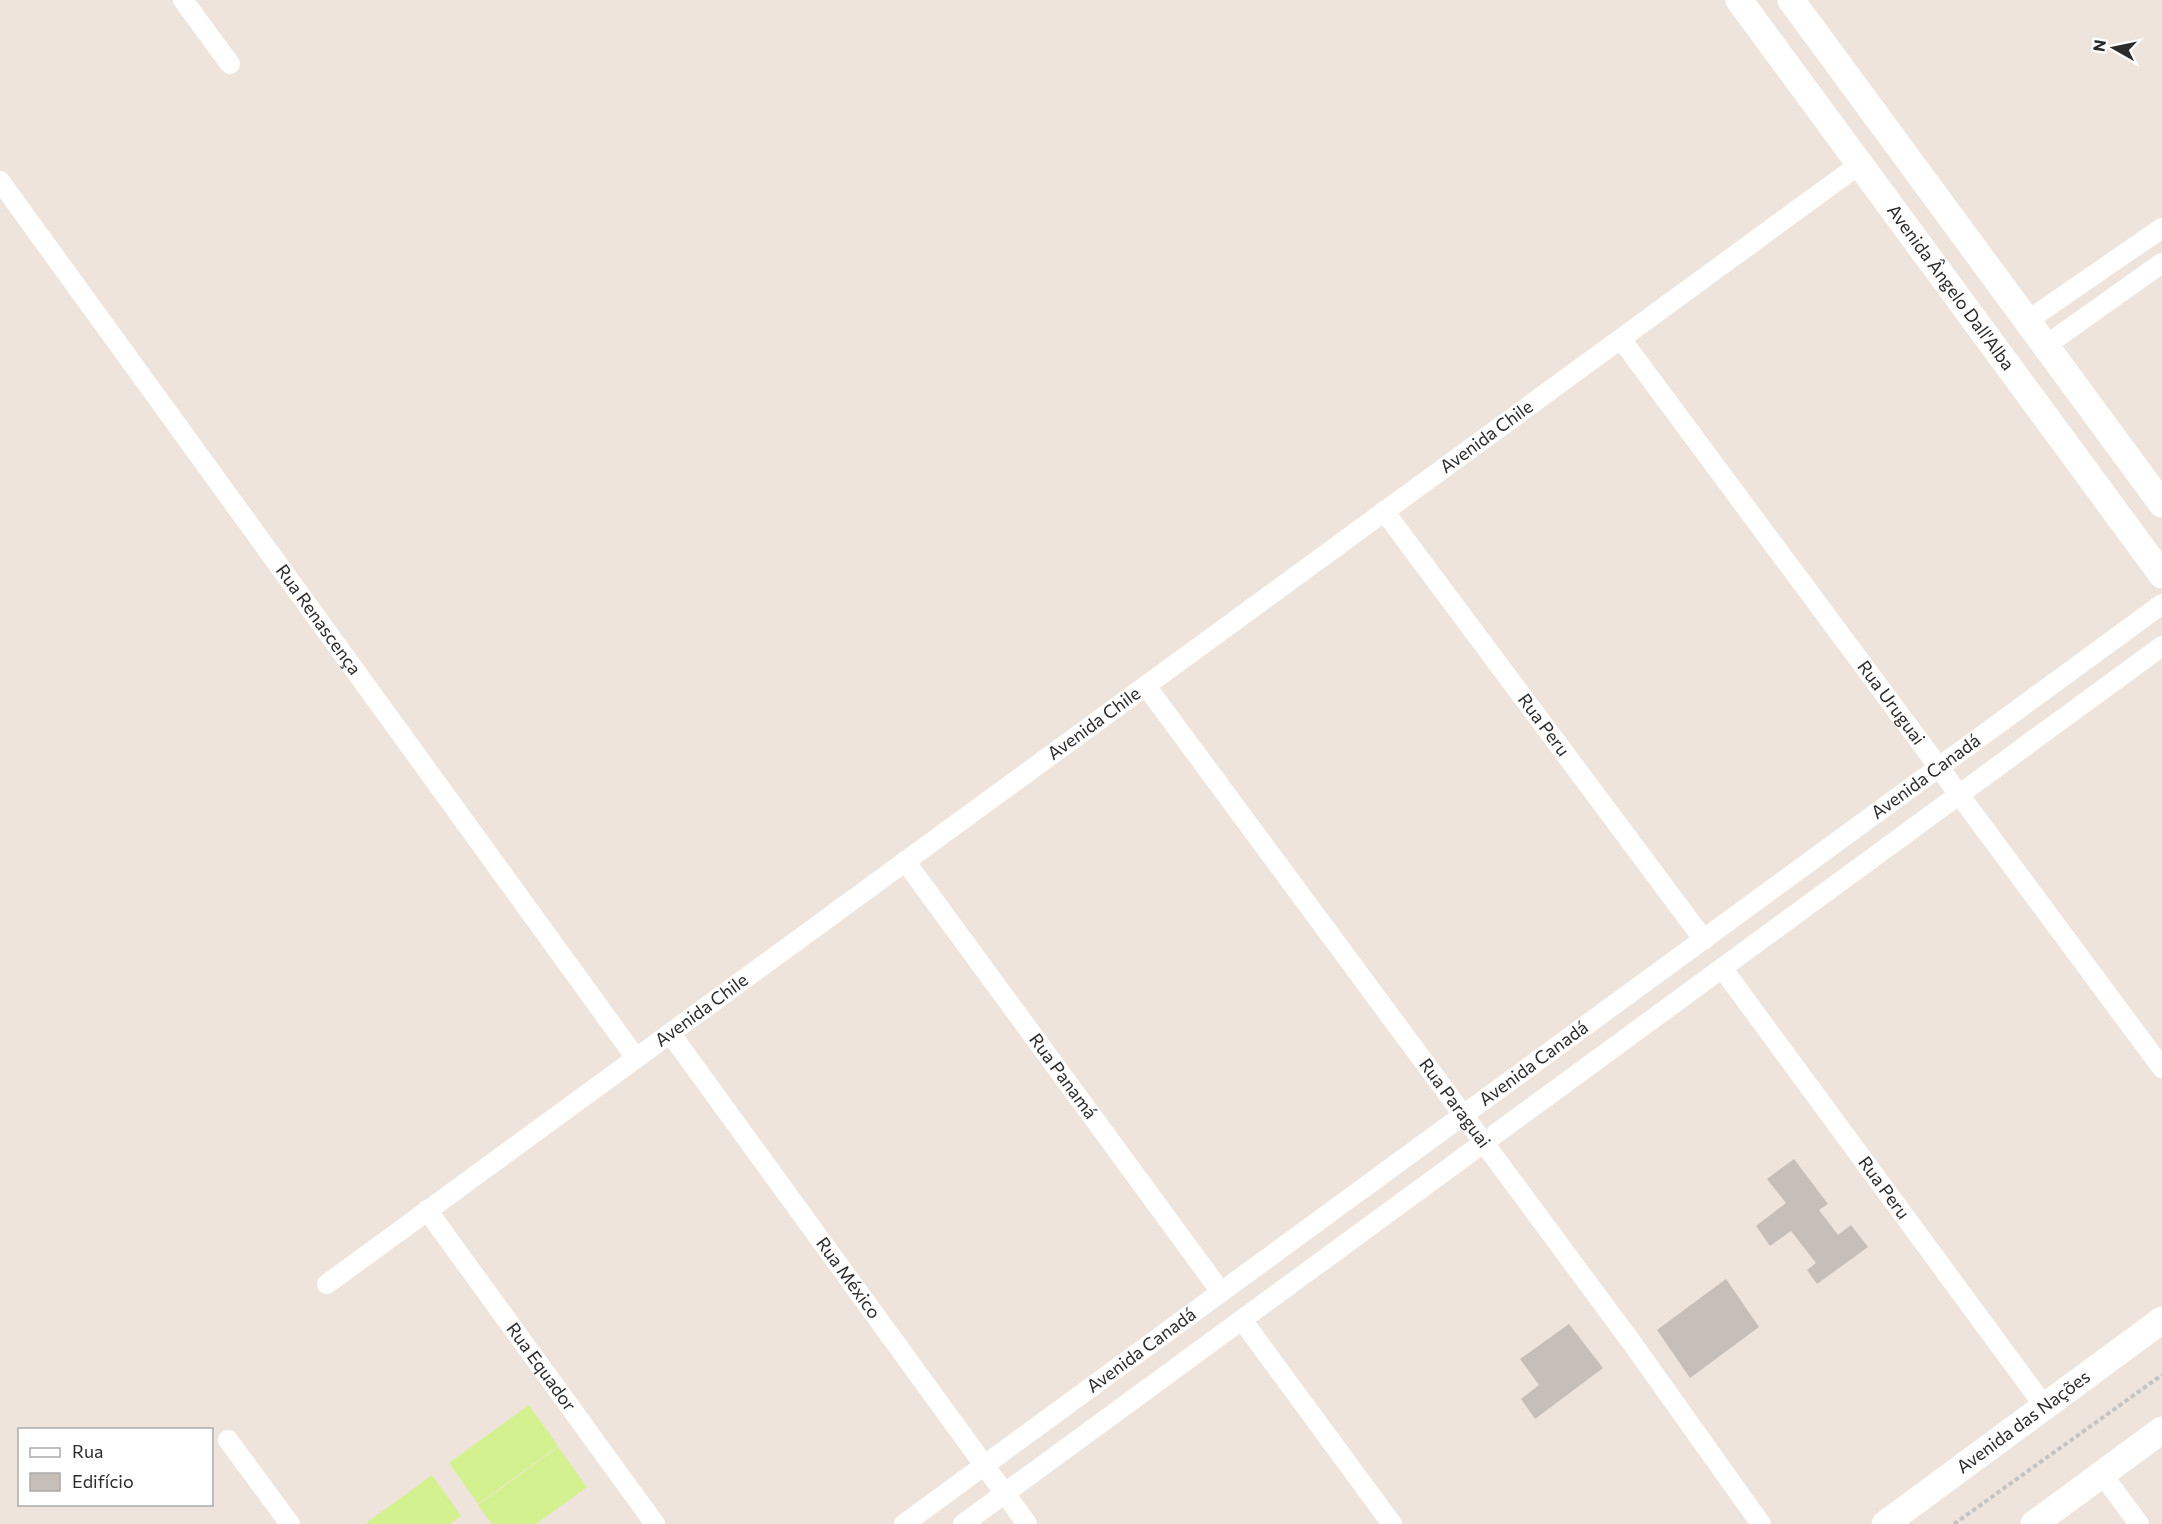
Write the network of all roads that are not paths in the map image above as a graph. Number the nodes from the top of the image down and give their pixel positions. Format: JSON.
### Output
{"nodes":[{"id":1,"x":183,"y":0,"type":"edge"},
{"id":2,"x":1739,"y":0,"type":"edge"},
{"id":3,"x":1791,"y":0,"type":"edge"},
{"id":4,"x":230,"y":64,"type":"dead end"},
{"id":5,"x":1860,"y":164,"type":"junction"},
{"id":6,"x":0,"y":181,"type":"edge"},
{"id":7,"x":2162,"y":228,"type":"edge"},
{"id":8,"x":2162,"y":263,"type":"edge"},
{"id":9,"x":2027,"y":321,"type":"junction"},
{"id":10,"x":1621,"y":339,"type":"junction"},
{"id":11,"x":2046,"y":346,"type":"junction"},
{"id":12,"x":2162,"y":504,"type":"edge"},
{"id":13,"x":1384,"y":511,"type":"junction"},
{"id":14,"x":2162,"y":575,"type":"edge"},
{"id":15,"x":2162,"y":604,"type":"edge"},
{"id":16,"x":2162,"y":646,"type":"edge"},
{"id":17,"x":1146,"y":686,"type":"junction"},
{"id":18,"x":1939,"y":767,"type":"junction"},
{"id":19,"x":1959,"y":795,"type":"junction"},
{"id":20,"x":905,"y":861,"type":"junction"},
{"id":21,"x":1704,"y":939,"type":"junction"},
{"id":22,"x":1722,"y":968,"type":"junction"},
{"id":23,"x":670,"y":1033,"type":"junction"},
{"id":24,"x":636,"y":1058,"type":"junction"},
{"id":25,"x":2162,"y":1068,"type":"edge"},
{"id":26,"x":1463,"y":1115,"type":"junction"},
{"id":27,"x":1484,"y":1143,"type":"junction"},
{"id":28,"x":427,"y":1210,"type":"junction"},
{"id":29,"x":327,"y":1284,"type":"dead end"},
{"id":30,"x":1221,"y":1292,"type":"junction"},
{"id":31,"x":1242,"y":1320,"type":"junction"},
{"id":32,"x":2162,"y":1320,"type":"edge"},
{"id":33,"x":2045,"y":1407,"type":"junction"},
{"id":34,"x":2162,"y":1430,"type":"edge"},
{"id":35,"x":228,"y":1440,"type":"dead end"},
{"id":36,"x":985,"y":1465,"type":"junction"},
{"id":37,"x":2102,"y":1474,"type":"junction"},
{"id":38,"x":1005,"y":1493,"type":"junction"},
{"id":39,"x":290,"y":1524,"type":"edge"},
{"id":40,"x":655,"y":1524,"type":"edge"},
{"id":41,"x":904,"y":1524,"type":"edge"},
{"id":42,"x":963,"y":1524,"type":"edge"},
{"id":43,"x":1028,"y":1524,"type":"edge"},
{"id":44,"x":1392,"y":1524,"type":"edge"},
{"id":45,"x":1761,"y":1524,"type":"edge"},
{"id":46,"x":1885,"y":1524,"type":"edge"},
{"id":47,"x":2034,"y":1524,"type":"edge"},
{"id":48,"x":2139,"y":1524,"type":"edge"}],
"edges":[{"from":1,"to":4,"type":"street"},
{"from":2,"to":5,"type":"main road","name":"Avenida Ângelo Dall'Alba"},
{"from":3,"to":9,"type":"main road"},
{"from":5,"to":10,"type":"street","name":"Avenida Chile"},
{"from":5,"to":14,"type":"main road","name":"Avenida Ângelo Dall'Alba"},
{"from":6,"to":24,"type":"street","name":"Rua Renascença"},
{"from":7,"to":9,"type":"street"},
{"from":8,"to":11,"type":"street"},
{"from":9,"to":11,"type":"main road"},
{"from":10,"to":13,"type":"street","name":"Avenida Chile"},
{"from":10,"to":18,"type":"street","name":"Rua Uruguai"},
{"from":11,"to":12,"type":"main road"},
{"from":13,"to":17,"type":"street","name":"Avenida Chile"},
{"from":13,"to":21,"type":"street","name":"Rua Peru"},
{"from":15,"to":18,"type":"street","name":"Avenida Canadá"},
{"from":16,"to":19,"type":"street","name":"Avenida Canadá"},
{"from":17,"to":20,"type":"street","name":"Avenida Chile"},
{"from":17,"to":26,"type":"street","name":"Rua Paraguai"},
{"from":18,"to":19,"type":"street","name":"Rua Uruguai"},
{"from":18,"to":21,"type":"street","name":"Avenida Canadá"},
{"from":19,"to":22,"type":"street","name":"Avenida Canadá"},
{"from":19,"to":25,"type":"street","name":"Rua Uruguai"},
{"from":20,"to":23,"type":"street","name":"Avenida Chile"},
{"from":20,"to":30,"type":"street","name":"Rua Panamá"},
{"from":21,"to":26,"type":"street","name":"Avenida Canadá"},
{"from":22,"to":27,"type":"street","name":"Avenida Canadá"},
{"from":22,"to":33,"type":"street","name":"Rua Peru"},
{"from":23,"to":24,"type":"street","name":"Avenida Chile"},
{"from":23,"to":36,"type":"street","name":"Rua México"},
{"from":24,"to":28,"type":"street","name":"Avenida Chile"},
{"from":26,"to":27,"type":"street","name":"Rua Paraguai"},
{"from":26,"to":30,"type":"street","name":"Avenida Canadá"},
{"from":27,"to":31,"type":"street","name":"Avenida Canadá"},
{"from":27,"to":45,"type":"street","name":"Rua Paraguai"},
{"from":28,"to":29,"type":"street","name":"Avenida Chile"},
{"from":28,"to":40,"type":"street","name":"Rua Equador"},
{"from":30,"to":36,"type":"street","name":"Avenida Canadá"},
{"from":31,"to":38,"type":"street","name":"Avenida Canadá"},
{"from":31,"to":44,"type":"street"},
{"from":32,"to":33,"type":"main road","name":"Avenida das Nações"},
{"from":33,"to":46,"type":"main road","name":"Avenida das Nações"},
{"from":34,"to":37,"type":"main road"},
{"from":35,"to":39,"type":"street"},
{"from":36,"to":38,"type":"street","name":"Rua México"},
{"from":36,"to":41,"type":"street","name":"Avenida Canadá"},
{"from":37,"to":47,"type":"main road"},
{"from":37,"to":48,"type":"street"},
{"from":38,"to":42,"type":"street","name":"Avenida Canadá"},
{"from":38,"to":43,"type":"street","name":"Rua México"}]}
